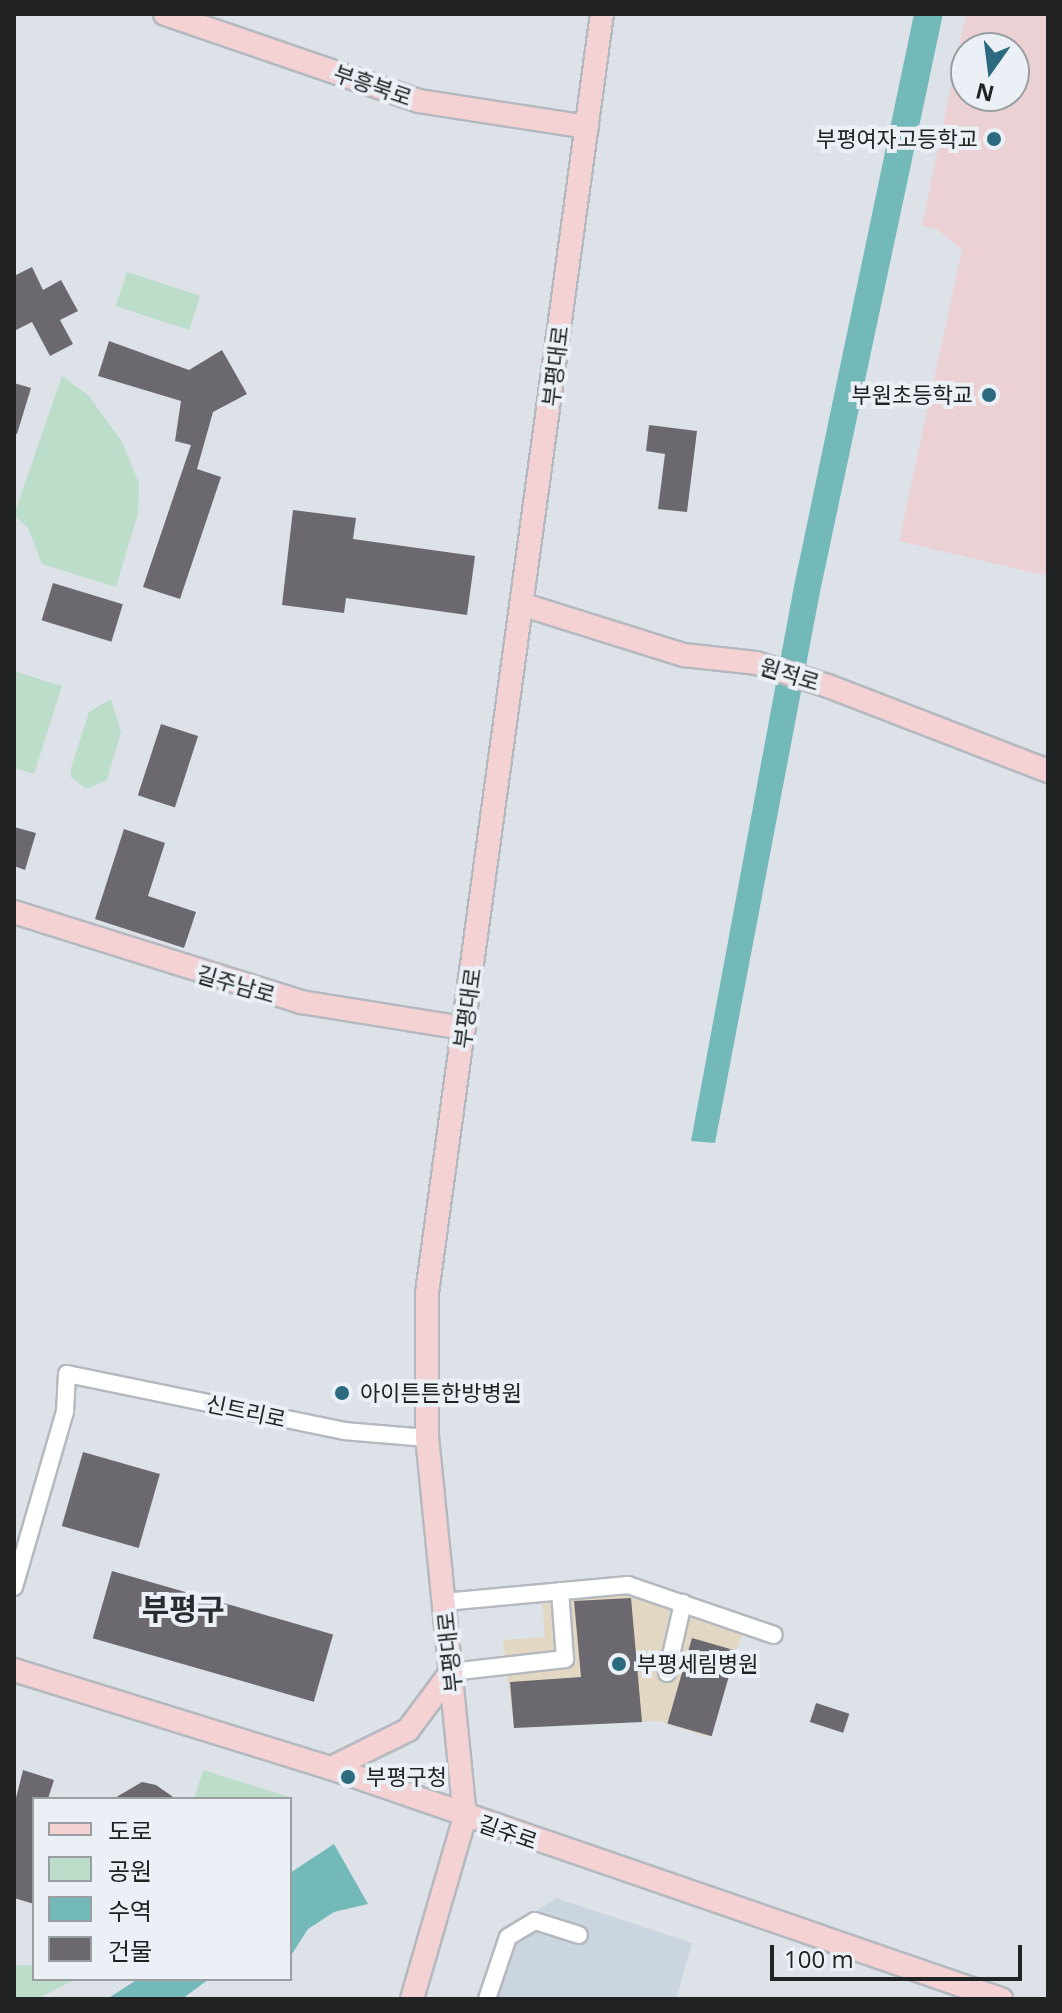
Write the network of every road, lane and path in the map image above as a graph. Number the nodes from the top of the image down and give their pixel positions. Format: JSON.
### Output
{"nodes":[{"id":1,"x":165,"y":14,"type":"edge"},
{"id":2,"x":602,"y":14,"type":"edge"},
{"id":3,"x":587,"y":127,"type":"junction"},
{"id":4,"x":524,"y":605,"type":"junction"},
{"id":5,"x":1048,"y":771,"type":"edge"},
{"id":6,"x":14,"y":912,"type":"edge"},
{"id":7,"x":464,"y":1028,"type":"junction"},
{"id":8,"x":427,"y":1438,"type":"junction"},
{"id":9,"x":14,"y":1587,"type":"edge"},
{"id":10,"x":560,"y":1591,"type":"junction"},
{"id":11,"x":444,"y":1602,"type":"junction"},
{"id":12,"x":683,"y":1603,"type":"junction"},
{"id":13,"x":774,"y":1635,"type":"dead end"},
{"id":14,"x":14,"y":1670,"type":"edge"},
{"id":15,"x":451,"y":1672,"type":"junction"},
{"id":16,"x":667,"y":1673,"type":"dead end"},
{"id":17,"x":331,"y":1768,"type":"junction"},
{"id":18,"x":465,"y":1817,"type":"junction"},
{"id":19,"x":579,"y":1935,"type":"dead end"},
{"id":20,"x":412,"y":1999,"type":"edge"},
{"id":21,"x":487,"y":1999,"type":"edge"},
{"id":22,"x":1001,"y":1999,"type":"edge"}],
"edges":[{"from":1,"to":3,"type":"main road","name":"부흥북로"},
{"from":2,"to":3,"type":"main road","name":"부평대로"},
{"from":3,"to":4,"type":"main road","name":"부평대로"},
{"from":4,"to":5,"type":"main road","name":"원적로"},
{"from":4,"to":7,"type":"main road","name":"부평대로"},
{"from":6,"to":7,"type":"main road","name":"길주남로"},
{"from":7,"to":8,"type":"main road","name":"부평대로"},
{"from":8,"to":9,"type":"street","name":"신트리로"},
{"from":8,"to":11,"type":"main road","name":"부평대로"},
{"from":10,"to":11,"type":"street"},
{"from":10,"to":12,"type":"street"},
{"from":10,"to":15,"type":"street"},
{"from":11,"to":15,"type":"main road","name":"부평대로"},
{"from":12,"to":13,"type":"street"},
{"from":12,"to":16,"type":"street"},
{"from":14,"to":17,"type":"main road","name":"길주로"},
{"from":15,"to":17,"type":"main road"},
{"from":15,"to":18,"type":"main road","name":"부평대로"},
{"from":17,"to":18,"type":"main road","name":"길주로"},
{"from":18,"to":20,"type":"main road","name":"부평대로"},
{"from":18,"to":22,"type":"main road","name":"길주로"},
{"from":19,"to":21,"type":"street"}]}
